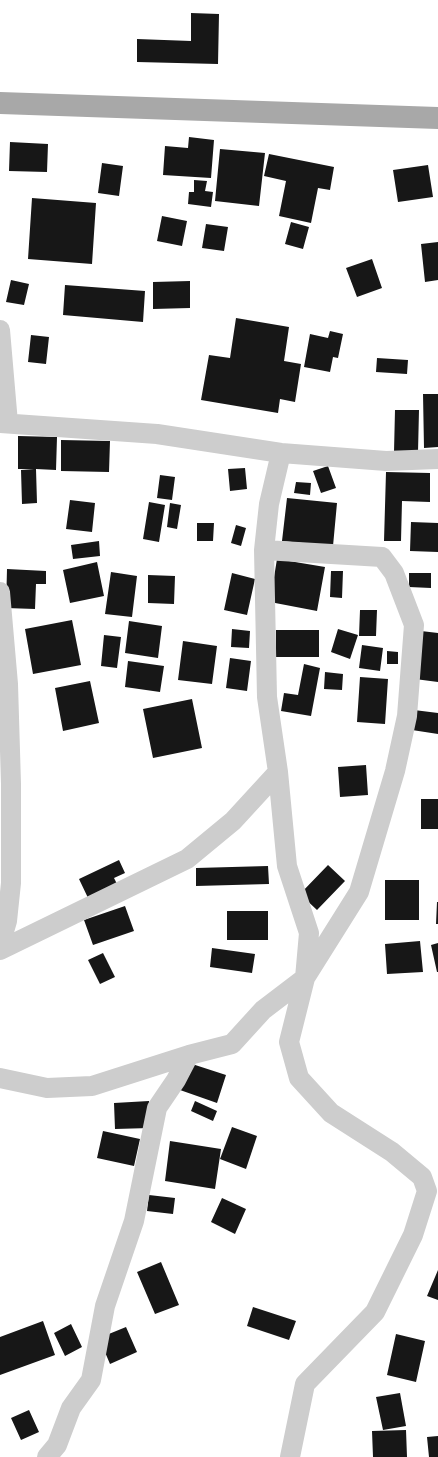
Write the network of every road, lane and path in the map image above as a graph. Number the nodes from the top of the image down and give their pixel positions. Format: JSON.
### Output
{"nodes":[{"id":1,"x":0,"y":103,"type":"edge"},
{"id":2,"x":438,"y":118,"type":"edge"},
{"id":3,"x":0,"y":330,"type":"edge"},
{"id":4,"x":4,"y":423,"type":"edge"},
{"id":5,"x":281,"y":453,"type":"junction"},
{"id":6,"x":438,"y":459,"type":"edge"},
{"id":7,"x":264,"y":550,"type":"junction"},
{"id":8,"x":0,"y":592,"type":"edge"},
{"id":9,"x":278,"y":772,"type":"junction"},
{"id":10,"x":0,"y":945,"type":"edge"},
{"id":11,"x":0,"y":950,"type":"edge"},
{"id":12,"x":305,"y":978,"type":"junction"},
{"id":13,"x":189,"y":1055,"type":"junction"},
{"id":14,"x":0,"y":1078,"type":"edge"},
{"id":15,"x":47,"y":1457,"type":"edge"},
{"id":16,"x":290,"y":1457,"type":"edge"}],
"edges":[{"from":1,"to":2,"type":"main road"},
{"from":3,"to":4,"type":"street"},
{"from":4,"to":5,"type":"street"},
{"from":5,"to":6,"type":"street"},
{"from":5,"to":7,"type":"street"},
{"from":7,"to":9,"type":"street"},
{"from":7,"to":12,"type":"street"},
{"from":8,"to":10,"type":"street"},
{"from":9,"to":11,"type":"street"},
{"from":9,"to":12,"type":"street"},
{"from":12,"to":13,"type":"street"},
{"from":12,"to":16,"type":"street"},
{"from":13,"to":14,"type":"street"},
{"from":13,"to":15,"type":"street"}]}
